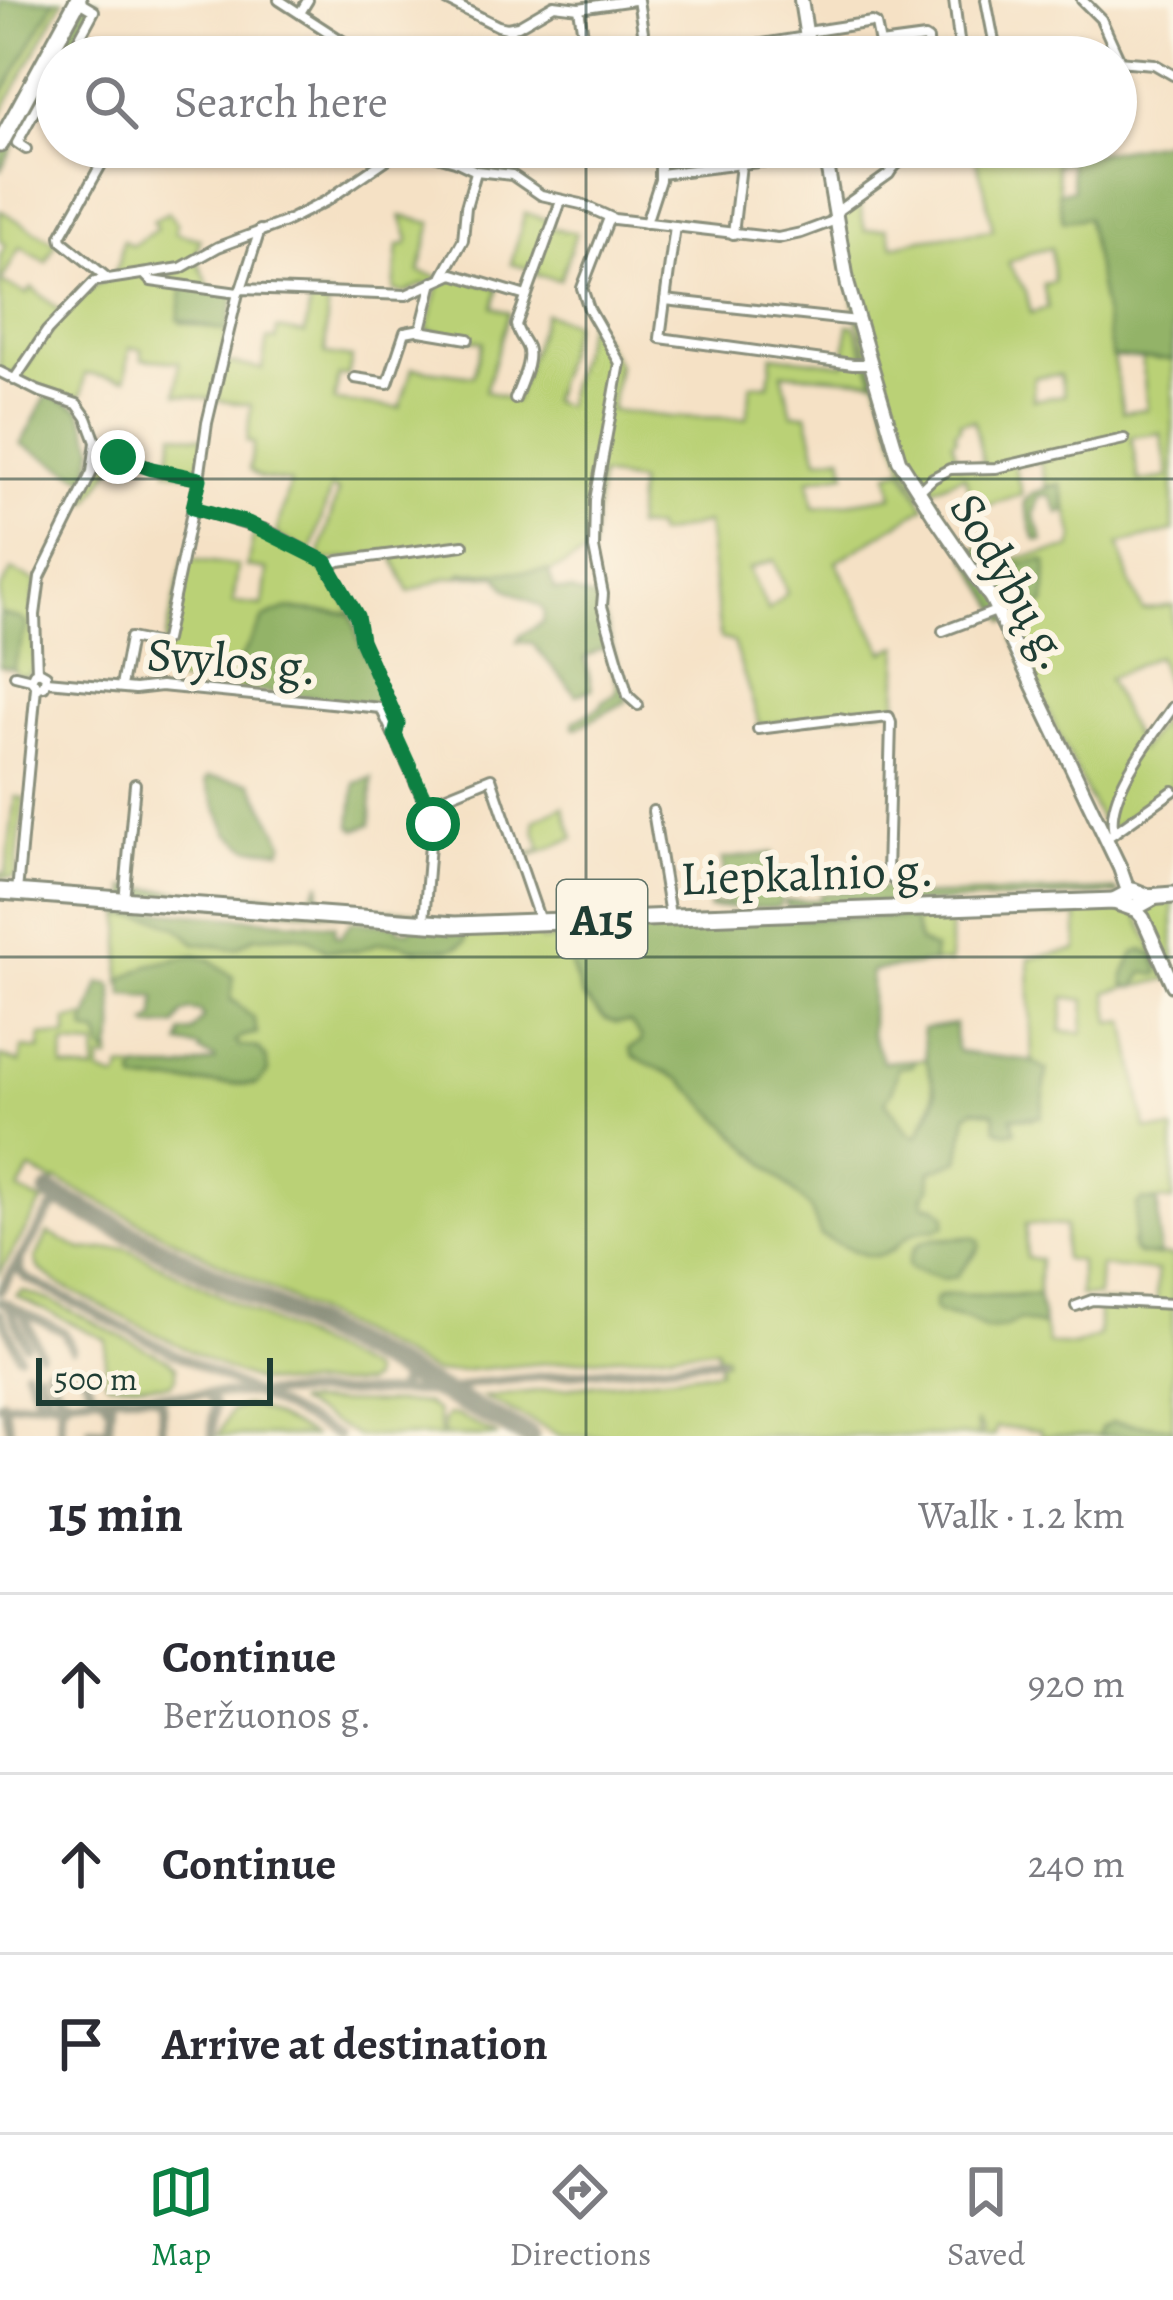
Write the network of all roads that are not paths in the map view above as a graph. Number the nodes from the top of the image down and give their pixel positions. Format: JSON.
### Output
{"nodes":[{"id":1,"x":68,"y":0,"type":"edge"},
{"id":2,"x":279,"y":0,"type":"edge"},
{"id":3,"x":308,"y":0,"type":"edge"},
{"id":4,"x":446,"y":0,"type":"edge"},
{"id":5,"x":636,"y":0,"type":"edge"},
{"id":6,"x":801,"y":0,"type":"edge"},
{"id":7,"x":954,"y":0,"type":"edge"},
{"id":8,"x":986,"y":0,"type":"edge"},
{"id":9,"x":1082,"y":0,"type":"edge"},
{"id":10,"x":78,"y":1,"type":"edge"},
{"id":11,"x":581,"y":5,"type":"edge"},
{"id":12,"x":300,"y":14,"type":"junction"},
{"id":13,"x":512,"y":28,"type":"junction"},
{"id":14,"x":806,"y":34,"type":"junction"},
{"id":15,"x":48,"y":36,"type":"edge"},
{"id":16,"x":59,"y":36,"type":"edge"},
{"id":17,"x":80,"y":36,"type":"edge"},
{"id":18,"x":334,"y":36,"type":"edge"},
{"id":19,"x":508,"y":36,"type":"edge"},
{"id":20,"x":584,"y":36,"type":"edge"},
{"id":21,"x":643,"y":36,"type":"edge"},
{"id":22,"x":795,"y":36,"type":"edge"},
{"id":23,"x":877,"y":36,"type":"edge"},
{"id":24,"x":959,"y":36,"type":"edge"},
{"id":25,"x":994,"y":36,"type":"edge"},
{"id":26,"x":1108,"y":36,"type":"edge"},
{"id":27,"x":36,"y":58,"type":"edge"},
{"id":28,"x":1137,"y":63,"type":"edge"},
{"id":29,"x":1173,"y":75,"type":"edge"},
{"id":30,"x":36,"y":78,"type":"edge"},
{"id":31,"x":36,"y":108,"type":"edge"},
{"id":32,"x":0,"y":124,"type":"edge"},
{"id":33,"x":0,"y":144,"type":"edge"},
{"id":34,"x":26,"y":149,"type":"dead end"},
{"id":35,"x":98,"y":168,"type":"edge"},
{"id":36,"x":374,"y":168,"type":"edge"},
{"id":37,"x":470,"y":168,"type":"edge"},
{"id":38,"x":660,"y":168,"type":"edge"},
{"id":39,"x":714,"y":168,"type":"edge"},
{"id":40,"x":741,"y":168,"type":"edge"},
{"id":41,"x":827,"y":168,"type":"edge"},
{"id":42,"x":892,"y":168,"type":"edge"},
{"id":43,"x":476,"y":171,"type":"junction"},
{"id":44,"x":660,"y":174,"type":"junction"},
{"id":45,"x":561,"y":201,"type":"junction"},
{"id":46,"x":835,"y":217,"type":"junction"},
{"id":47,"x":609,"y":218,"type":"junction"},
{"id":48,"x":646,"y":223,"type":"junction"},
{"id":49,"x":675,"y":226,"type":"junction"},
{"id":50,"x":260,"y":230,"type":"junction"},
{"id":51,"x":734,"y":234,"type":"junction"},
{"id":52,"x":145,"y":274,"type":"junction"},
{"id":53,"x":444,"y":274,"type":"junction"},
{"id":54,"x":106,"y":277,"type":"junction"},
{"id":55,"x":239,"y":291,"type":"junction"},
{"id":56,"x":526,"y":296,"type":"junction"},
{"id":57,"x":665,"y":301,"type":"junction"},
{"id":58,"x":855,"y":317,"type":"junction"},
{"id":59,"x":420,"y":331,"type":"junction"},
{"id":60,"x":468,"y":339,"type":"dead end"},
{"id":61,"x":870,"y":364,"type":"junction"},
{"id":62,"x":0,"y":372,"type":"edge"},
{"id":63,"x":355,"y":378,"type":"dead end"},
{"id":64,"x":14,"y":380,"type":"junction"},
{"id":65,"x":515,"y":399,"type":"dead end"},
{"id":66,"x":1124,"y":439,"type":"dead end"},
{"id":67,"x":96,"y":442,"type":"junction"},
{"id":68,"x":200,"y":479,"type":"junction"},
{"id":69,"x":918,"y":492,"type":"junction"},
{"id":70,"x":193,"y":508,"type":"junction"},
{"id":71,"x":463,"y":545,"type":"dead end"},
{"id":72,"x":329,"y":565,"type":"junction"},
{"id":73,"x":998,"y":610,"type":"junction"},
{"id":74,"x":943,"y":631,"type":"dead end"},
{"id":75,"x":15,"y":676,"type":"dead end"},
{"id":76,"x":38,"y":681,"type":"junction"},
{"id":77,"x":121,"y":687,"type":"junction"},
{"id":78,"x":638,"y":706,"type":"dead end"},
{"id":79,"x":1173,"y":706,"type":"edge"},
{"id":80,"x":758,"y":729,"type":"dead end"},
{"id":81,"x":395,"y":735,"type":"junction"},
{"id":82,"x":135,"y":784,"type":"dead end"},
{"id":83,"x":1173,"y":791,"type":"edge"},
{"id":84,"x":427,"y":804,"type":"junction"},
{"id":85,"x":653,"y":812,"type":"dead end"},
{"id":86,"x":1110,"y":836,"type":"junction"},
{"id":87,"x":12,"y":892,"type":"edge"},
{"id":88,"x":1173,"y":895,"type":"edge"},
{"id":89,"x":1134,"y":900,"type":"junction"},
{"id":90,"x":124,"y":901,"type":"junction"},
{"id":91,"x":902,"y":908,"type":"junction"},
{"id":92,"x":670,"y":917,"type":"junction"},
{"id":93,"x":540,"y":922,"type":"junction"},
{"id":94,"x":424,"y":924,"type":"junction"},
{"id":95,"x":1173,"y":986,"type":"edge"},
{"id":96,"x":1173,"y":1304,"type":"edge"},
{"id":97,"x":1076,"y":1306,"type":"dead end"}],
"edges":[{"from":1,"to":15,"type":"highway"},
{"from":2,"to":12,"type":"street"},
{"from":3,"to":12,"type":"street"},
{"from":4,"to":13,"type":"street"},
{"from":5,"to":11,"type":"street"},
{"from":5,"to":21,"type":"street"},
{"from":6,"to":14,"type":"main road"},
{"from":7,"to":24,"type":"street"},
{"from":8,"to":25,"type":"street"},
{"from":9,"to":26,"type":"street"},
{"from":10,"to":16,"type":"highway"},
{"from":10,"to":17,"type":"street"},
{"from":11,"to":13,"type":"street"},
{"from":11,"to":20,"type":"street"},
{"from":12,"to":18,"type":"street"},
{"from":13,"to":19,"type":"street"},
{"from":14,"to":22,"type":"street"},
{"from":14,"to":23,"type":"street"},
{"from":27,"to":32,"type":"highway"},
{"from":28,"to":29,"type":"street"},
{"from":30,"to":33,"type":"highway"},
{"from":31,"to":34,"type":"street"},
{"from":35,"to":54,"type":"street"},
{"from":36,"to":50,"type":"street"},
{"from":37,"to":43,"type":"street"},
{"from":38,"to":44,"type":"street"},
{"from":39,"to":44,"type":"street"},
{"from":40,"to":51,"type":"street"},
{"from":41,"to":46,"type":"main road","name":"Sodybų g."},
{"from":42,"to":46,"type":"street"},
{"from":43,"to":45,"type":"street"},
{"from":43,"to":53,"type":"street"},
{"from":44,"to":48,"type":"street"},
{"from":45,"to":47,"type":"street"},
{"from":45,"to":56,"type":"street"},
{"from":46,"to":51,"type":"street"},
{"from":46,"to":58,"type":"main road","name":"Sodybų g."},
{"from":47,"to":48,"type":"street"},
{"from":47,"to":78,"type":"street"},
{"from":48,"to":49,"type":"street"},
{"from":49,"to":51,"type":"street"},
{"from":49,"to":57,"type":"street"},
{"from":50,"to":52,"type":"street"},
{"from":50,"to":55,"type":"street"},
{"from":52,"to":54,"type":"street"},
{"from":52,"to":55,"type":"street"},
{"from":53,"to":55,"type":"street"},
{"from":53,"to":56,"type":"street"},
{"from":53,"to":59,"type":"street"},
{"from":54,"to":64,"type":"street"},
{"from":55,"to":68,"type":"street"},
{"from":56,"to":65,"type":"street"},
{"from":57,"to":58,"type":"street"},
{"from":57,"to":61,"type":"street"},
{"from":58,"to":61,"type":"main road","name":"Sodybų g."},
{"from":59,"to":60,"type":"street"},
{"from":59,"to":63,"type":"street"},
{"from":61,"to":69,"type":"main road","name":"Sodybų g."},
{"from":62,"to":64,"type":"street"},
{"from":64,"to":67,"type":"street"},
{"from":66,"to":69,"type":"street"},
{"from":67,"to":68,"type":"street"},
{"from":67,"to":76,"type":"street"},
{"from":68,"to":70,"type":"street"},
{"from":69,"to":73,"type":"main road","name":"Sodybų g."},
{"from":70,"to":72,"type":"street"},
{"from":70,"to":77,"type":"street"},
{"from":71,"to":72,"type":"street"},
{"from":72,"to":81,"type":"street"},
{"from":73,"to":74,"type":"street"},
{"from":73,"to":86,"type":"main road","name":"Sodybų g."},
{"from":75,"to":76,"type":"street","name":"Svylos g."},
{"from":76,"to":77,"type":"street","name":"Svylos g."},
{"from":76,"to":87,"type":"street"},
{"from":77,"to":81,"type":"street","name":"Svylos g."},
{"from":79,"to":86,"type":"street"},
{"from":80,"to":91,"type":"street"},
{"from":81,"to":84,"type":"street"},
{"from":82,"to":90,"type":"street"},
{"from":83,"to":86,"type":"street"},
{"from":84,"to":93,"type":"street"},
{"from":84,"to":94,"type":"street"},
{"from":85,"to":92,"type":"street"},
{"from":86,"to":89,"type":"main road","name":"Sodybų g."},
{"from":87,"to":90,"type":"highway","name":"Liepkalnio g.","number":"A15"},
{"from":88,"to":89,"type":"highway","name":"Liepkalnio g.","number":"A15"},
{"from":89,"to":91,"type":"highway","name":"Liepkalnio g.","number":"A15"},
{"from":89,"to":95,"type":"main road","name":"Sodybų g."},
{"from":90,"to":94,"type":"highway","name":"Liepkalnio g.","number":"A15"},
{"from":91,"to":92,"type":"highway","name":"Liepkalnio g.","number":"A15"},
{"from":92,"to":93,"type":"highway","name":"Liepkalnio g.","number":"A15"},
{"from":93,"to":94,"type":"highway","name":"Liepkalnio g.","number":"A15"},
{"from":96,"to":97,"type":"street"}]}
